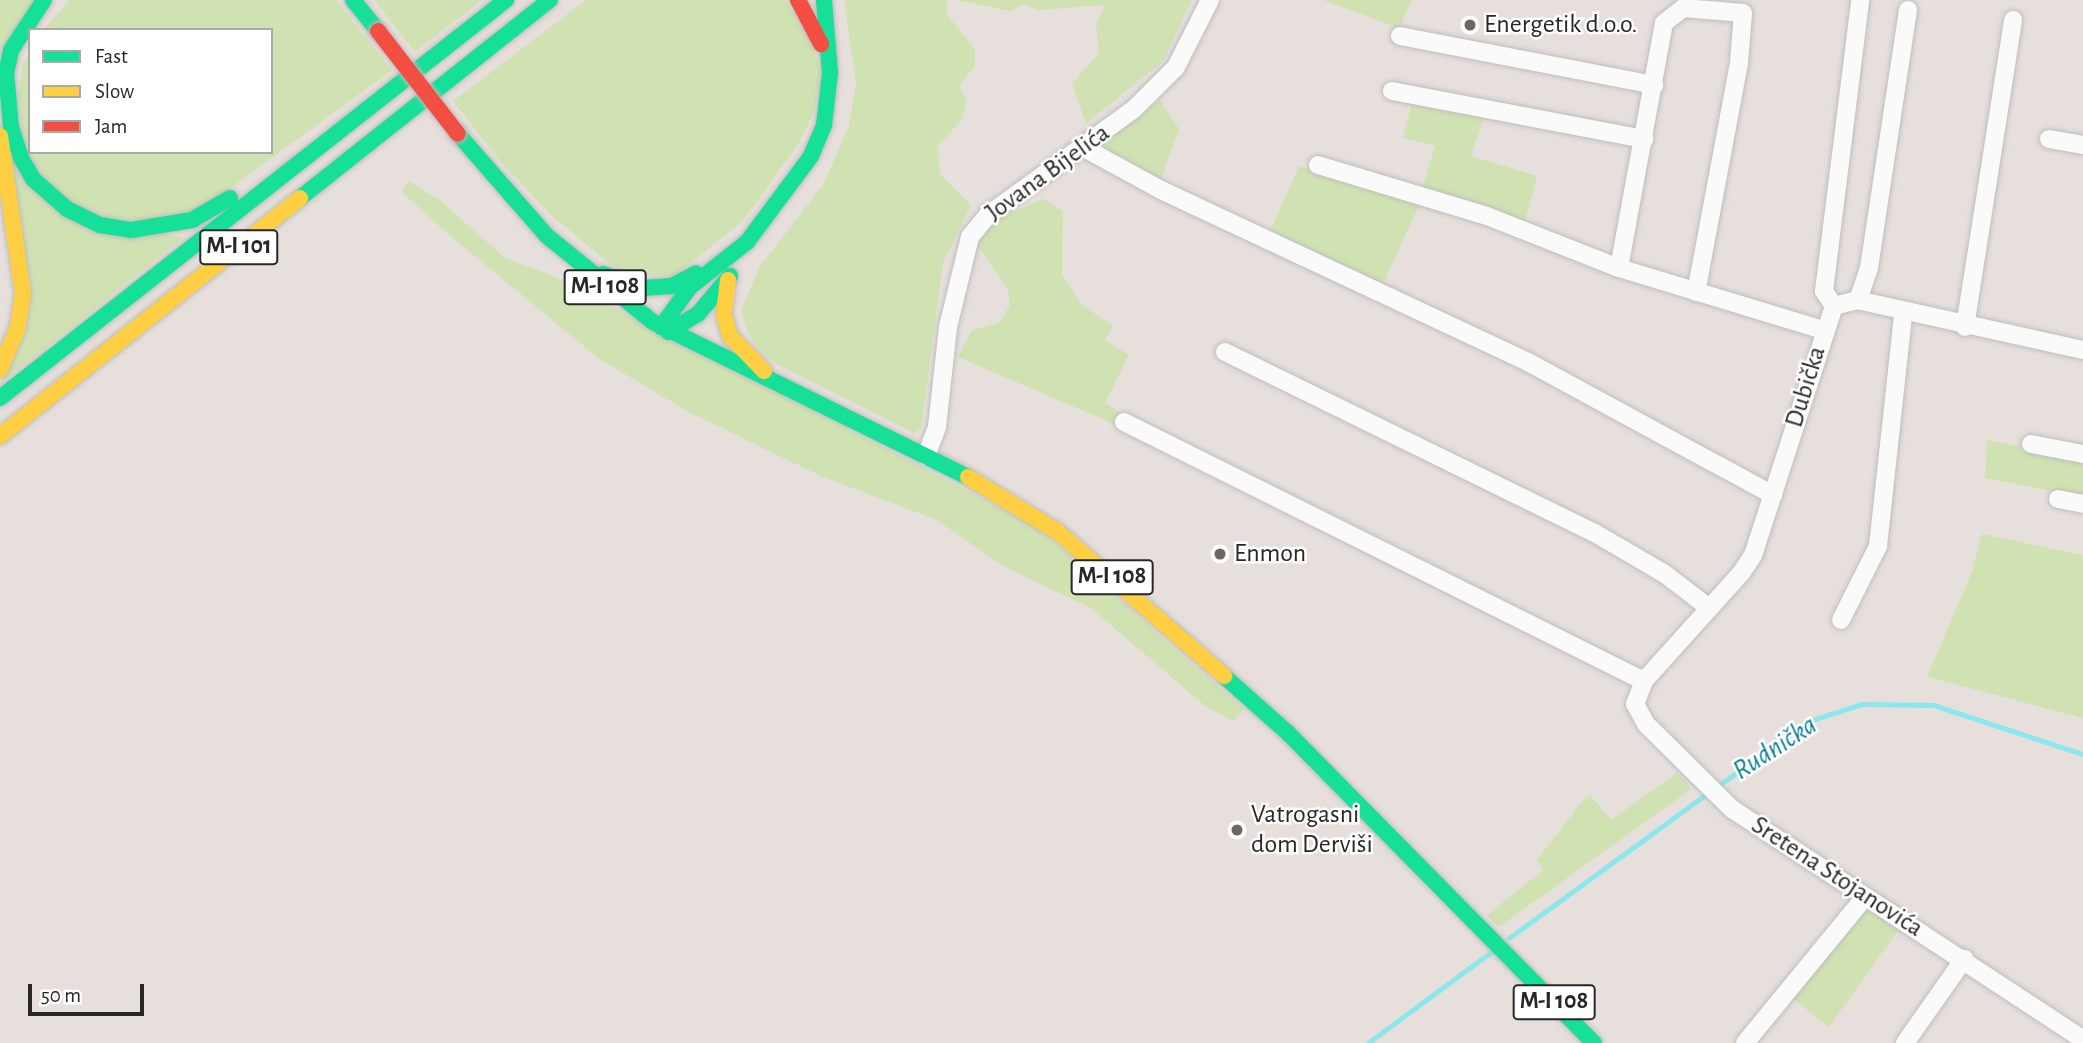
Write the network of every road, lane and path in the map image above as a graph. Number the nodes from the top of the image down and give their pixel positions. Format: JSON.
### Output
{"nodes":[{"id":1,"x":44,"y":0,"type":"edge"},
{"id":2,"x":353,"y":0,"type":"edge"},
{"id":3,"x":506,"y":0,"type":"edge"},
{"id":4,"x":550,"y":0,"type":"edge"},
{"id":5,"x":563,"y":0,"type":"edge"},
{"id":6,"x":798,"y":0,"type":"edge"},
{"id":7,"x":824,"y":0,"type":"edge"},
{"id":8,"x":1210,"y":0,"type":"edge"},
{"id":9,"x":1860,"y":0,"type":"edge"},
{"id":10,"x":1743,"y":6,"type":"edge"},
{"id":11,"x":1908,"y":10,"type":"dead end"},
{"id":12,"x":2013,"y":20,"type":"dead end"},
{"id":13,"x":1400,"y":36,"type":"dead end"},
{"id":14,"x":827,"y":57,"type":"junction"},
{"id":15,"x":478,"y":58,"type":"junction"},
{"id":16,"x":6,"y":71,"type":"junction"},
{"id":17,"x":1654,"y":85,"type":"junction"},
{"id":18,"x":1392,"y":91,"type":"dead end"},
{"id":19,"x":379,"y":98,"type":"junction"},
{"id":20,"x":0,"y":118,"type":"edge"},
{"id":21,"x":0,"y":136,"type":"edge"},
{"id":22,"x":1644,"y":139,"type":"junction"},
{"id":23,"x":2049,"y":139,"type":"dead end"},
{"id":24,"x":2083,"y":145,"type":"edge"},
{"id":25,"x":1084,"y":148,"type":"junction"},
{"id":26,"x":1318,"y":164,"type":"dead end"},
{"id":27,"x":742,"y":246,"type":"junction"},
{"id":28,"x":565,"y":252,"type":"junction"},
{"id":29,"x":1619,"y":268,"type":"junction"},
{"id":30,"x":727,"y":280,"type":"junction"},
{"id":31,"x":1696,"y":292,"type":"junction"},
{"id":32,"x":1858,"y":300,"type":"junction"},
{"id":33,"x":1833,"y":306,"type":"junction"},
{"id":34,"x":1903,"y":314,"type":"junction"},
{"id":35,"x":1965,"y":327,"type":"junction"},
{"id":36,"x":664,"y":329,"type":"junction"},
{"id":37,"x":1823,"y":330,"type":"junction"},
{"id":38,"x":2083,"y":350,"type":"edge"},
{"id":39,"x":1225,"y":352,"type":"dead end"},
{"id":40,"x":0,"y":369,"type":"edge"},
{"id":41,"x":0,"y":398,"type":"edge"},
{"id":42,"x":818,"y":405,"type":"junction"},
{"id":43,"x":1124,"y":422,"type":"dead end"},
{"id":44,"x":0,"y":436,"type":"edge"},
{"id":45,"x":2031,"y":444,"type":"dead end"},
{"id":46,"x":2083,"y":454,"type":"edge"},
{"id":47,"x":926,"y":456,"type":"junction"},
{"id":48,"x":1773,"y":495,"type":"junction"},
{"id":49,"x":2057,"y":499,"type":"dead end"},
{"id":50,"x":2083,"y":504,"type":"edge"},
{"id":51,"x":1709,"y":608,"type":"junction"},
{"id":52,"x":1841,"y":620,"type":"dead end"},
{"id":53,"x":1644,"y":681,"type":"junction"},
{"id":54,"x":1865,"y":897,"type":"junction"},
{"id":55,"x":1964,"y":960,"type":"junction"},
{"id":56,"x":2083,"y":1040,"type":"edge"},
{"id":57,"x":1753,"y":1041,"type":"edge"},
{"id":58,"x":1594,"y":1043,"type":"edge"},
{"id":59,"x":1905,"y":1043,"type":"edge"}],
"edges":[{"from":1,"to":16,"type":"main road"},
{"from":2,"to":28,"type":"main road","number":"M-I 108","bridge":true},
{"from":3,"to":19,"type":"main road","number":"M-I 101"},
{"from":4,"to":15,"type":"main road","number":"M-I 101"},
{"from":5,"to":15,"type":"main road"},
{"from":6,"to":14,"type":"main road"},
{"from":7,"to":14,"type":"main road"},
{"from":8,"to":25,"type":"street","name":"Jovana Bijelića"},
{"from":9,"to":33,"type":"street"},
{"from":10,"to":17,"type":"street"},
{"from":10,"to":31,"type":"street"},
{"from":11,"to":32,"type":"street"},
{"from":12,"to":35,"type":"street"},
{"from":13,"to":17,"type":"street"},
{"from":14,"to":27,"type":"main road"},
{"from":15,"to":44,"type":"main road","number":"M-I 101"},
{"from":16,"to":19,"type":"main road"},
{"from":16,"to":20,"type":"main road"},
{"from":17,"to":22,"type":"street"},
{"from":18,"to":22,"type":"street"},
{"from":19,"to":41,"type":"main road","number":"M-I 101"},
{"from":21,"to":40,"type":"main road"},
{"from":22,"to":29,"type":"street"},
{"from":23,"to":24,"type":"street"},
{"from":25,"to":47,"type":"street","name":"Jovana Bijelića"},
{"from":25,"to":48,"type":"street"},
{"from":26,"to":29,"type":"street"},
{"from":27,"to":28,"type":"main road"},
{"from":27,"to":30,"type":"main road"},
{"from":27,"to":36,"type":"main road"},
{"from":28,"to":36,"type":"main road","number":"M-I 108"},
{"from":29,"to":31,"type":"street"},
{"from":30,"to":36,"type":"main road"},
{"from":30,"to":42,"type":"main road"},
{"from":31,"to":37,"type":"street"},
{"from":32,"to":33,"type":"street"},
{"from":32,"to":34,"type":"street"},
{"from":33,"to":37,"type":"street","name":"Dubička"},
{"from":34,"to":35,"type":"street"},
{"from":34,"to":52,"type":"street"},
{"from":35,"to":38,"type":"street"},
{"from":36,"to":42,"type":"main road","number":"M-I 108"},
{"from":37,"to":48,"type":"street","name":"Dubička"},
{"from":39,"to":51,"type":"street"},
{"from":42,"to":47,"type":"main road","number":"M-I 108"},
{"from":43,"to":53,"type":"street"},
{"from":45,"to":46,"type":"street"},
{"from":47,"to":58,"type":"main road","number":"M-I 108"},
{"from":48,"to":51,"type":"street","name":"Dubička"},
{"from":49,"to":50,"type":"street"},
{"from":51,"to":53,"type":"street","name":"Dubička"},
{"from":53,"to":54,"type":"street","name":"Sretena Stojanovića"},
{"from":54,"to":55,"type":"street","name":"Sretena Stojanovića"},
{"from":54,"to":57,"type":"street"},
{"from":55,"to":56,"type":"street","name":"Sretena Stojanovića"},
{"from":55,"to":59,"type":"street"}]}
